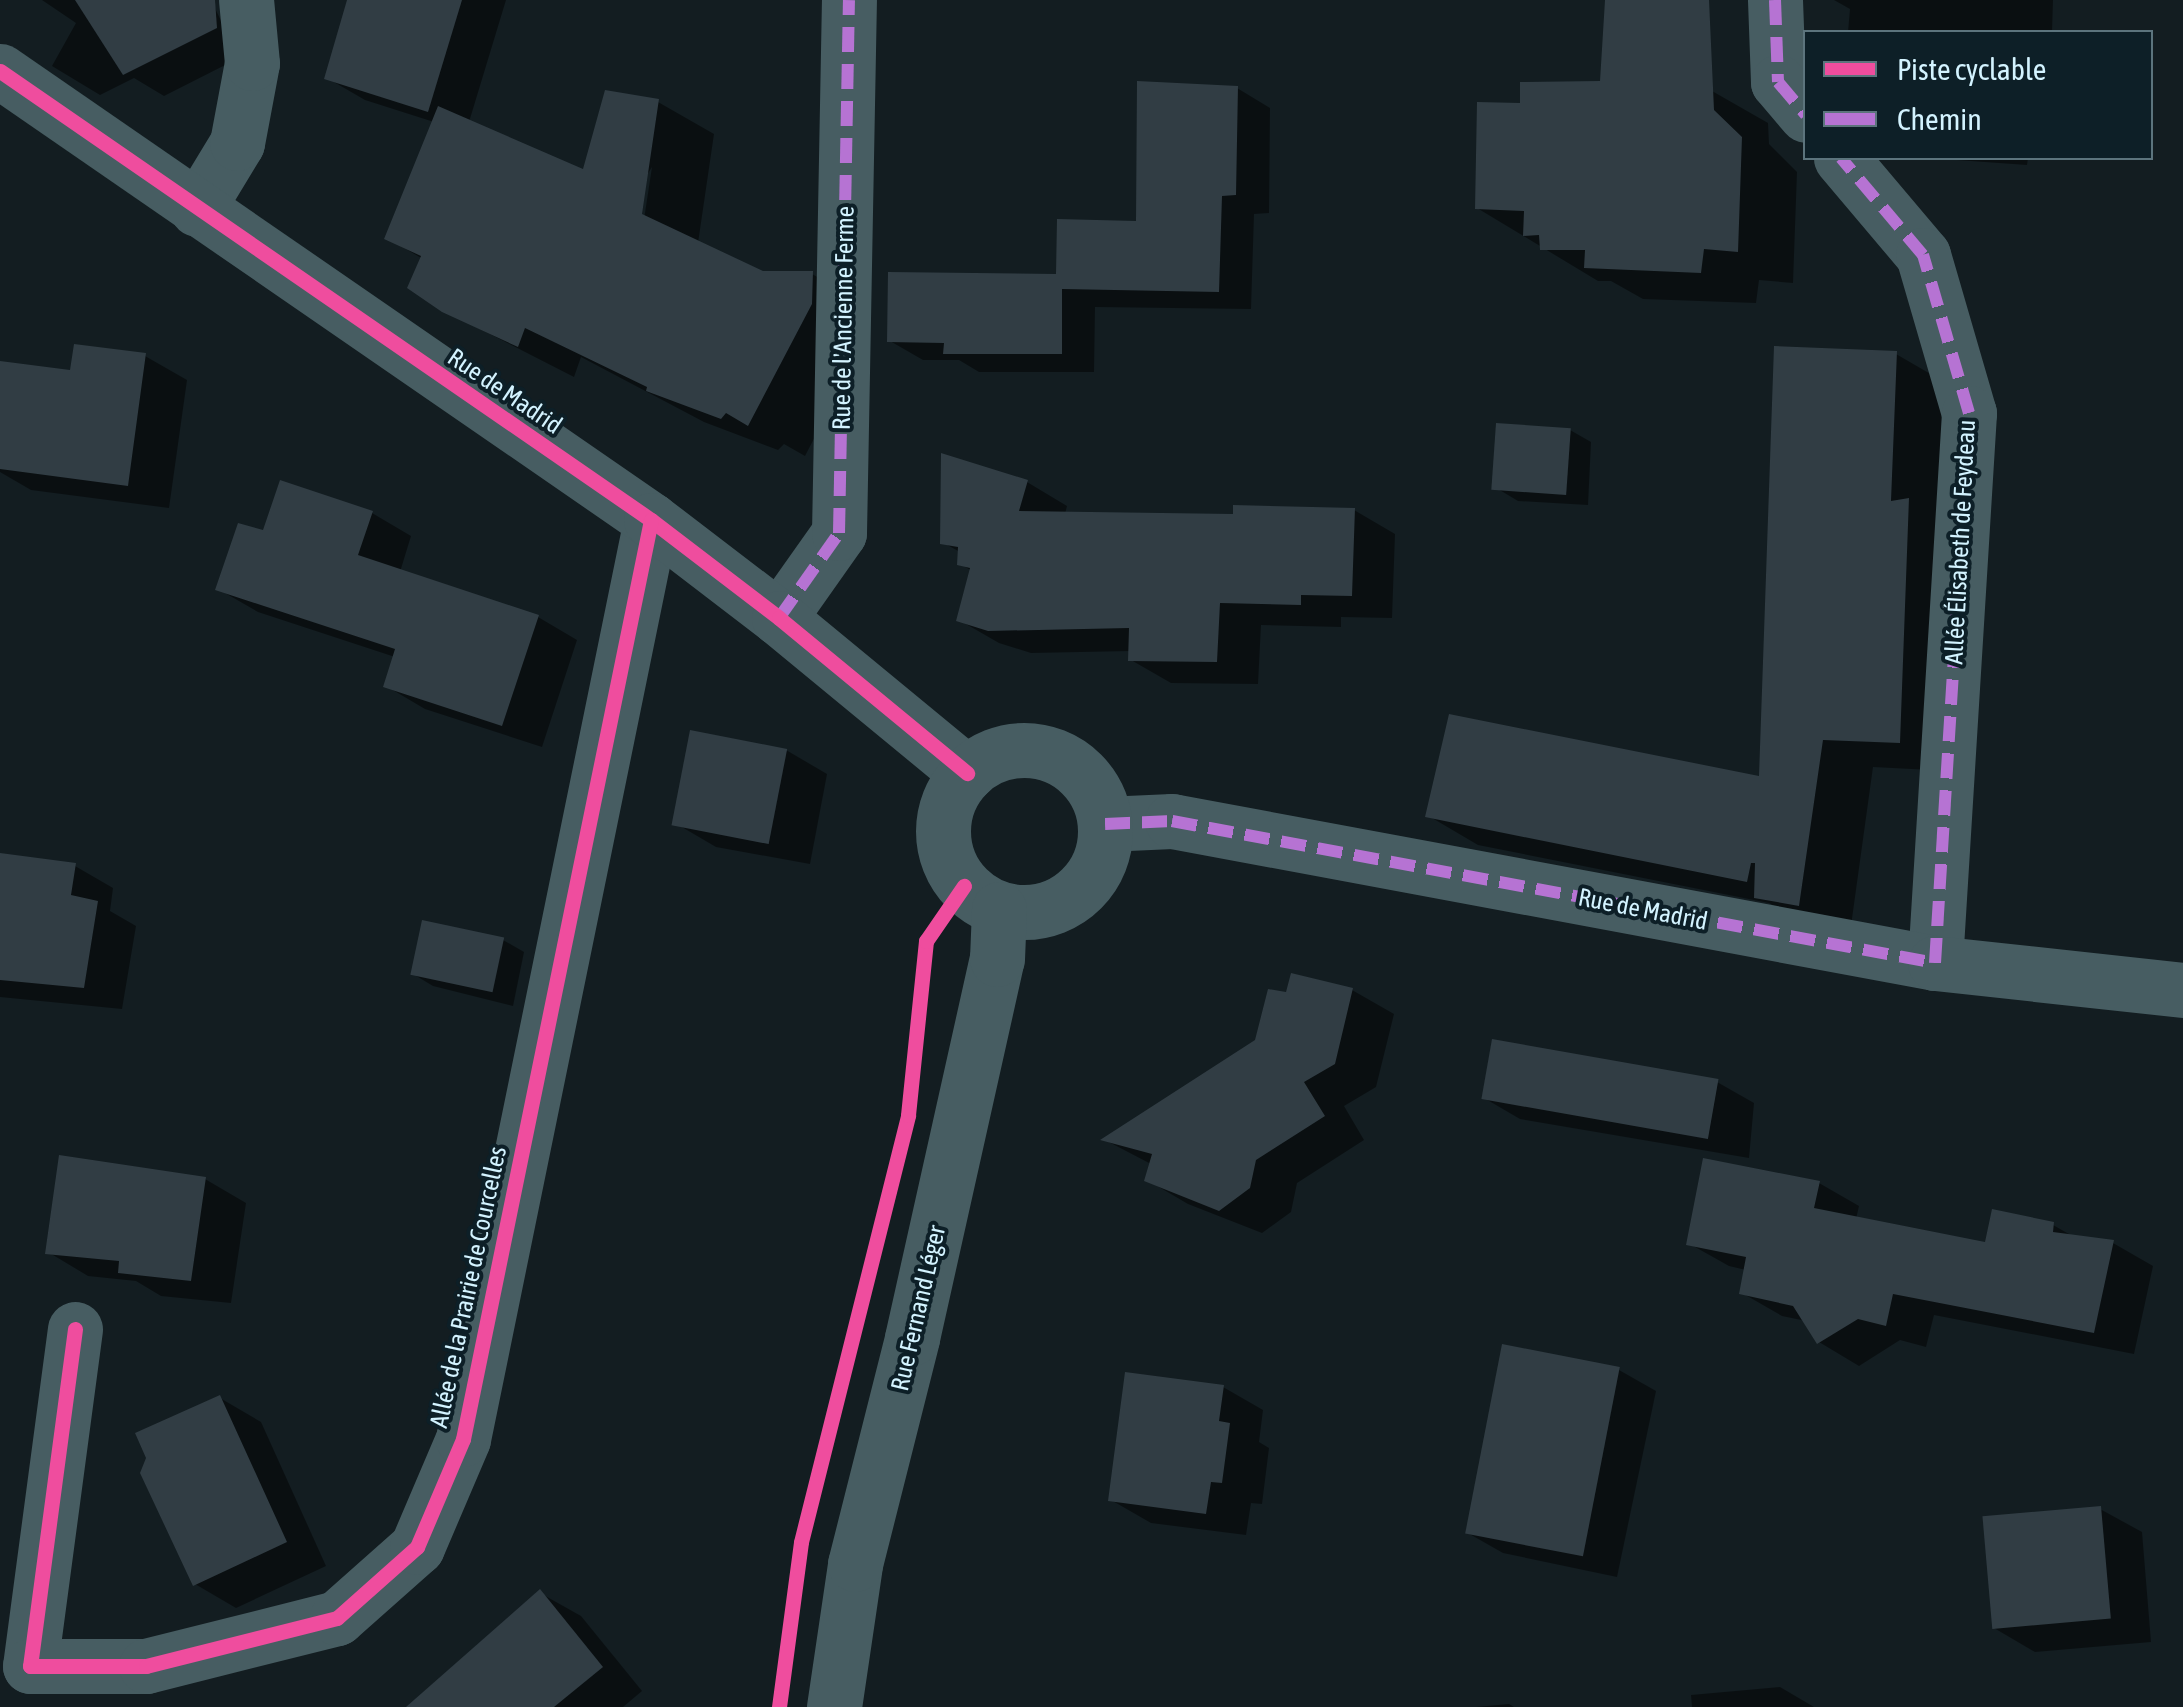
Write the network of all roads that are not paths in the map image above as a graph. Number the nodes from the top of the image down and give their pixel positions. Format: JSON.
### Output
{"nodes":[{"id":1,"x":246,"y":0,"type":"edge"},
{"id":2,"x":849,"y":0,"type":"edge"},
{"id":3,"x":1776,"y":0,"type":"edge"},
{"id":4,"x":0,"y":71,"type":"edge"},
{"id":5,"x":1803,"y":112,"type":"edge"},
{"id":6,"x":1843,"y":160,"type":"edge"},
{"id":7,"x":197,"y":209,"type":"junction"},
{"id":8,"x":650,"y":520,"type":"junction"},
{"id":9,"x":779,"y":618,"type":"junction"},
{"id":10,"x":967,"y":772,"type":"junction"},
{"id":11,"x":1106,"y":824,"type":"junction"},
{"id":12,"x":999,"y":909,"type":"junction"},
{"id":13,"x":1934,"y":963,"type":"junction"},
{"id":14,"x":2183,"y":990,"type":"edge"},
{"id":15,"x":75,"y":1329,"type":"dead end"},
{"id":16,"x":15,"y":1678,"type":"edge"},
{"id":17,"x":834,"y":1707,"type":"edge"}],
"edges":[{"from":1,"to":7,"type":"street"},
{"from":2,"to":9,"type":"street","name":"Rue de l'Ancienne Ferme"},
{"from":3,"to":5,"type":"street"},
{"from":4,"to":7,"type":"street","name":"Rue de Madrid"},
{"from":6,"to":13,"type":"street","name":"Allée Élisabeth de Feydeau"},
{"from":7,"to":8,"type":"street","name":"Rue de Madrid"},
{"from":8,"to":9,"type":"street","name":"Rue de Madrid"},
{"from":8,"to":16,"type":"street","name":"Allée de la Prairie de Courcelles"},
{"from":9,"to":10,"type":"street","name":"Rue de Madrid"},
{"from":10,"to":11,"type":"street"},
{"from":10,"to":12,"type":"street"},
{"from":11,"to":12,"type":"street"},
{"from":11,"to":13,"type":"street","name":"Rue de Madrid"},
{"from":12,"to":17,"type":"street","name":"Rue Fernand Léger"},
{"from":13,"to":14,"type":"street","name":"Rue de Madrid"},
{"from":15,"to":16,"type":"street","name":"Allée de la Prairie de Courcelles"}]}
